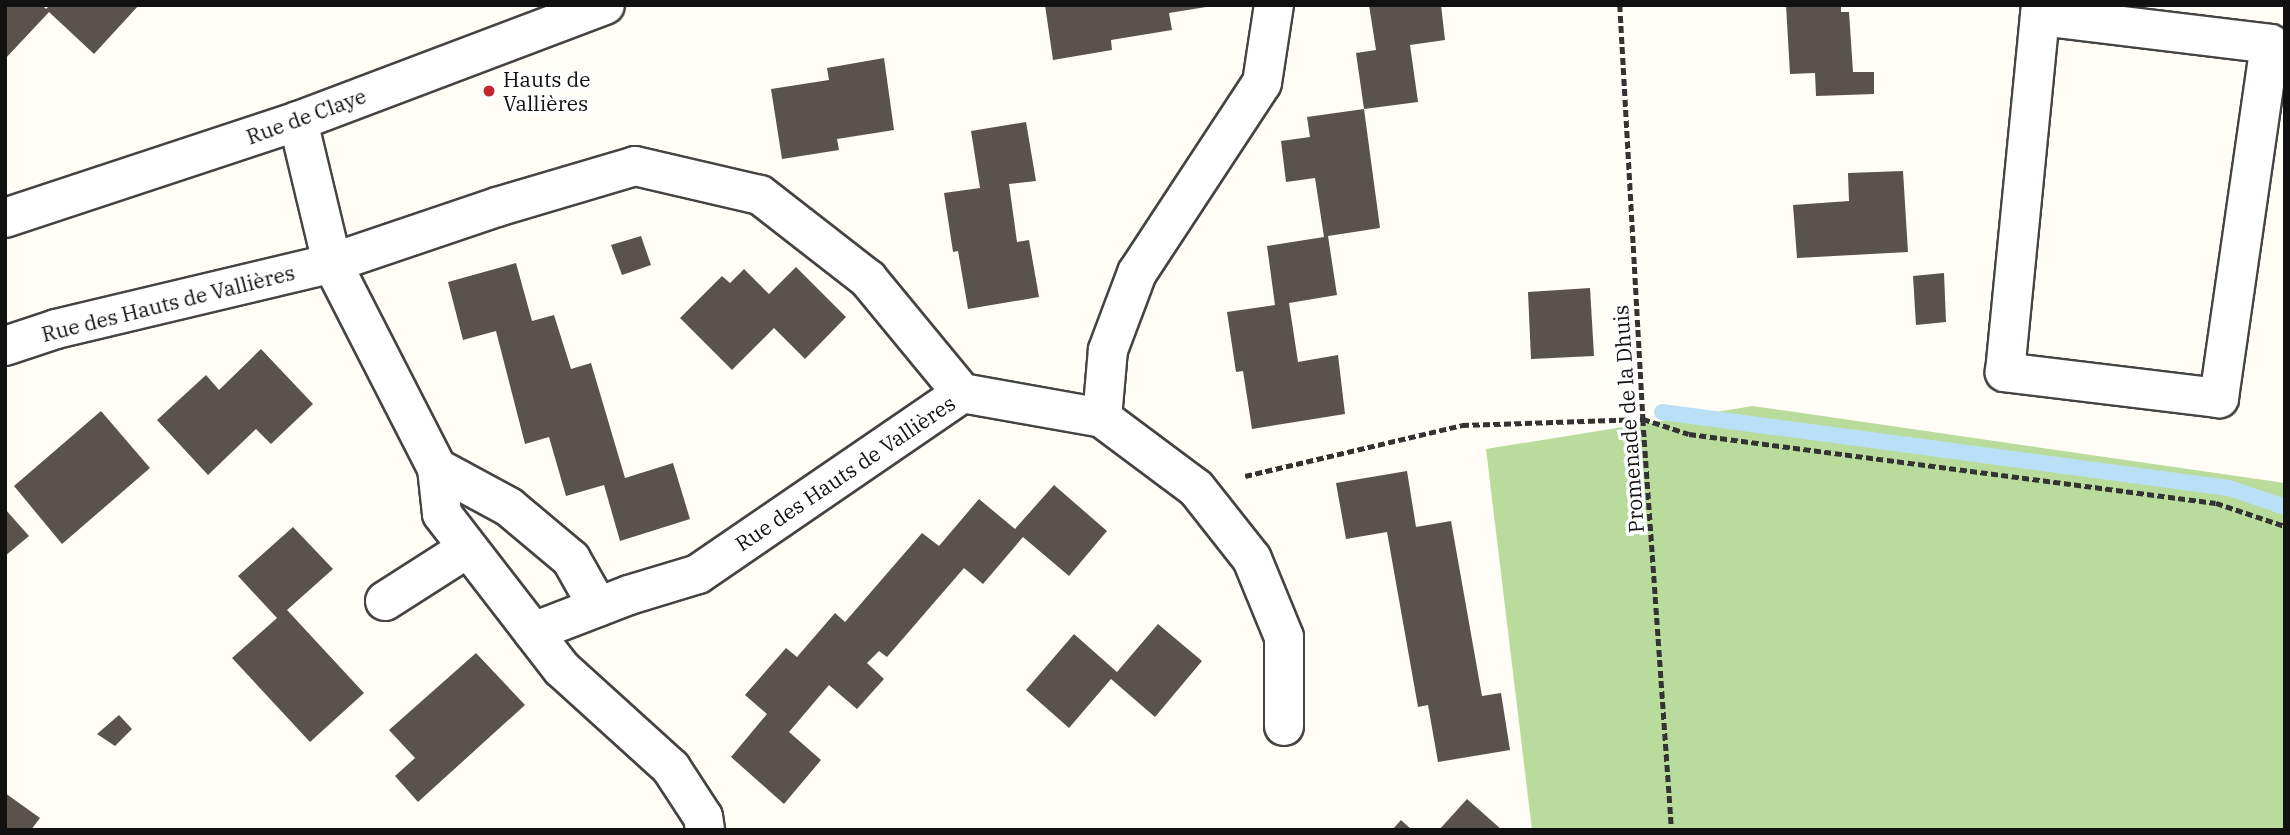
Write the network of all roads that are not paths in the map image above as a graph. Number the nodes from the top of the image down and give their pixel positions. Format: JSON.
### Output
{"nodes":[{"id":1,"x":605,"y":5,"type":"edge"},
{"id":2,"x":1274,"y":5,"type":"edge"},
{"id":3,"x":2040,"y":11,"type":"edge"},
{"id":4,"x":298,"y":121,"type":"junction"},
{"id":5,"x":5,"y":218,"type":"edge"},
{"id":6,"x":332,"y":263,"type":"junction"},
{"id":7,"x":5,"y":346,"type":"edge"},
{"id":8,"x":962,"y":393,"type":"junction"},
{"id":9,"x":1102,"y":418,"type":"junction"},
{"id":10,"x":437,"y":468,"type":"junction"},
{"id":11,"x":468,"y":548,"type":"junction"},
{"id":12,"x":385,"y":601,"type":"dead end"},
{"id":13,"x":598,"y":607,"type":"junction"},
{"id":14,"x":533,"y":632,"type":"junction"},
{"id":15,"x":1284,"y":726,"type":"dead end"},
{"id":16,"x":705,"y":830,"type":"edge"}],
"edges":[{"from":1,"to":4,"type":"street","name":"Rue de Claye"},
{"from":2,"to":9,"type":"street"},
{"from":3,"to":3,"type":"street"},
{"from":4,"to":5,"type":"street","name":"Rue de Claye"},
{"from":4,"to":6,"type":"street"},
{"from":6,"to":7,"type":"street","name":"Rue des Hauts de Vallières"},
{"from":6,"to":8,"type":"street","name":"Rue des Hauts de Vallières"},
{"from":6,"to":10,"type":"street"},
{"from":8,"to":9,"type":"street"},
{"from":8,"to":13,"type":"street","name":"Rue des Hauts de Vallières"},
{"from":9,"to":15,"type":"street"},
{"from":10,"to":11,"type":"street"},
{"from":10,"to":13,"type":"street"},
{"from":11,"to":12,"type":"street"},
{"from":11,"to":14,"type":"street"},
{"from":13,"to":14,"type":"street","name":"Rue des Hauts de Vallières"},
{"from":14,"to":16,"type":"street"}]}
